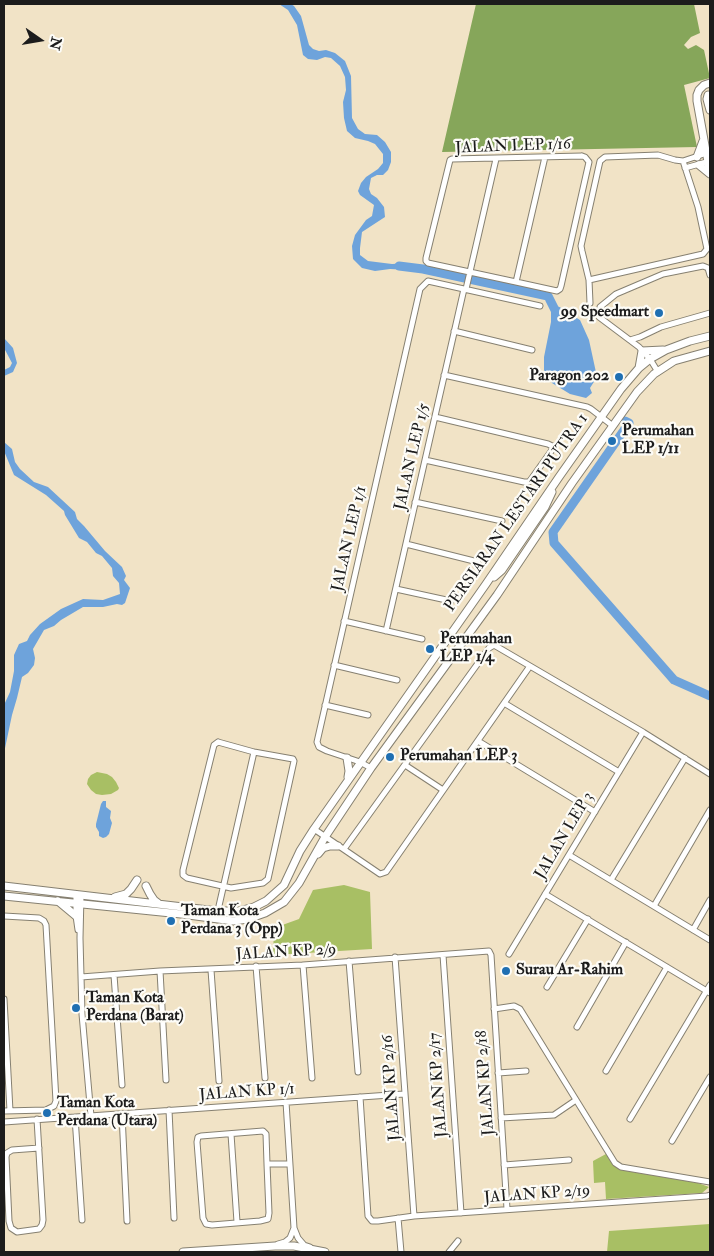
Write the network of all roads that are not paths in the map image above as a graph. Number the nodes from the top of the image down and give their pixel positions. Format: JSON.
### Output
{"nodes":[{"id":1,"x":710,"y":83,"type":"edge"},
{"id":2,"x":699,"y":90,"type":"junction"},
{"id":3,"x":709,"y":94,"type":"edge"},
{"id":4,"x":710,"y":109,"type":"edge"},
{"id":5,"x":704,"y":140,"type":"junction"},
{"id":6,"x":708,"y":153,"type":"edge"},
{"id":7,"x":544,"y":157,"type":"junction"},
{"id":8,"x":496,"y":159,"type":"junction"},
{"id":9,"x":683,"y":161,"type":"junction"},
{"id":10,"x":698,"y":161,"type":"junction"},
{"id":11,"x":709,"y":162,"type":"edge"},
{"id":12,"x":685,"y":168,"type":"junction"},
{"id":13,"x":710,"y":173,"type":"edge"},
{"id":14,"x":470,"y":274,"type":"junction"},
{"id":15,"x":710,"y":275,"type":"edge"},
{"id":16,"x":589,"y":280,"type":"junction"},
{"id":17,"x":516,"y":282,"type":"junction"},
{"id":18,"x":466,"y":288,"type":"junction"},
{"id":19,"x":590,"y":303,"type":"dead end"},
{"id":20,"x":540,"y":306,"type":"dead end"},
{"id":21,"x":710,"y":313,"type":"edge"},
{"id":22,"x":454,"y":331,"type":"junction"},
{"id":23,"x":645,"y":335,"type":"junction"},
{"id":24,"x":710,"y":336,"type":"edge"},
{"id":25,"x":630,"y":340,"type":"junction"},
{"id":26,"x":641,"y":349,"type":"junction"},
{"id":27,"x":532,"y":350,"type":"dead end"},
{"id":28,"x":666,"y":350,"type":"junction"},
{"id":29,"x":710,"y":351,"type":"edge"},
{"id":30,"x":650,"y":359,"type":"junction"},
{"id":31,"x":640,"y":368,"type":"junction"},
{"id":32,"x":658,"y":372,"type":"junction"},
{"id":33,"x":444,"y":375,"type":"junction"},
{"id":34,"x":435,"y":417,"type":"junction"},
{"id":35,"x":602,"y":417,"type":"junction"},
{"id":36,"x":612,"y":426,"type":"junction"},
{"id":37,"x":425,"y":460,"type":"junction"},
{"id":38,"x":415,"y":502,"type":"junction"},
{"id":39,"x":502,"y":521,"type":"dead end"},
{"id":40,"x":406,"y":544,"type":"junction"},
{"id":41,"x":478,"y":562,"type":"dead end"},
{"id":42,"x":396,"y":589,"type":"junction"},
{"id":43,"x":451,"y":601,"type":"dead end"},
{"id":44,"x":344,"y":621,"type":"junction"},
{"id":45,"x":386,"y":631,"type":"junction"},
{"id":46,"x":422,"y":639,"type":"dead end"},
{"id":47,"x":334,"y":665,"type":"junction"},
{"id":48,"x":530,"y":666,"type":"junction"},
{"id":49,"x":397,"y":680,"type":"dead end"},
{"id":50,"x":504,"y":704,"type":"junction"},
{"id":51,"x":325,"y":705,"type":"junction"},
{"id":52,"x":368,"y":715,"type":"dead end"},
{"id":53,"x":643,"y":732,"type":"junction"},
{"id":54,"x":478,"y":742,"type":"junction"},
{"id":55,"x":254,"y":752,"type":"junction"},
{"id":56,"x":347,"y":758,"type":"junction"},
{"id":57,"x":685,"y":758,"type":"junction"},
{"id":58,"x":360,"y":762,"type":"junction"},
{"id":59,"x":405,"y":764,"type":"junction"},
{"id":60,"x":372,"y":768,"type":"junction"},
{"id":61,"x":619,"y":772,"type":"junction"},
{"id":62,"x":710,"y":774,"type":"edge"},
{"id":63,"x":347,"y":780,"type":"junction"},
{"id":64,"x":443,"y":790,"type":"junction"},
{"id":65,"x":710,"y":810,"type":"edge"},
{"id":66,"x":595,"y":812,"type":"junction"},
{"id":67,"x":314,"y":829,"type":"junction"},
{"id":68,"x":325,"y":837,"type":"junction"},
{"id":69,"x":341,"y":848,"type":"junction"},
{"id":70,"x":569,"y":855,"type":"junction"},
{"id":71,"x":310,"y":864,"type":"junction"},
{"id":72,"x":137,"y":880,"type":"dead end"},
{"id":73,"x":611,"y":880,"type":"junction"},
{"id":74,"x":4,"y":886,"type":"edge"},
{"id":75,"x":146,"y":886,"type":"dead end"},
{"id":76,"x":223,"y":886,"type":"junction"},
{"id":77,"x":79,"y":894,"type":"junction"},
{"id":78,"x":545,"y":894,"type":"junction"},
{"id":79,"x":4,"y":896,"type":"edge"},
{"id":80,"x":113,"y":898,"type":"junction"},
{"id":81,"x":710,"y":900,"type":"edge"},
{"id":82,"x":58,"y":901,"type":"junction"},
{"id":83,"x":79,"y":903,"type":"junction"},
{"id":84,"x":158,"y":904,"type":"junction"},
{"id":85,"x":654,"y":906,"type":"junction"},
{"id":86,"x":217,"y":911,"type":"junction"},
{"id":87,"x":4,"y":916,"type":"edge"},
{"id":88,"x":76,"y":916,"type":"junction"},
{"id":89,"x":216,"y":919,"type":"junction"},
{"id":90,"x":588,"y":919,"type":"junction"},
{"id":91,"x":693,"y":930,"type":"junction"},
{"id":92,"x":80,"y":938,"type":"junction"},
{"id":93,"x":710,"y":940,"type":"edge"},
{"id":94,"x":626,"y":942,"type":"junction"},
{"id":95,"x":509,"y":954,"type":"dead end"},
{"id":96,"x":443,"y":955,"type":"junction"},
{"id":97,"x":490,"y":955,"type":"joint"},
{"id":98,"x":395,"y":957,"type":"junction"},
{"id":99,"x":349,"y":962,"type":"junction"},
{"id":100,"x":303,"y":965,"type":"junction"},
{"id":101,"x":256,"y":966,"type":"junction"},
{"id":102,"x":667,"y":967,"type":"junction"},
{"id":103,"x":211,"y":970,"type":"junction"},
{"id":104,"x":160,"y":971,"type":"junction"},
{"id":105,"x":114,"y":975,"type":"junction"},
{"id":106,"x":81,"y":977,"type":"junction"},
{"id":107,"x":710,"y":985,"type":"edge"},
{"id":108,"x":547,"y":987,"type":"dead end"},
{"id":109,"x":708,"y":992,"type":"edge"},
{"id":110,"x":4,"y":999,"type":"edge"},
{"id":111,"x":494,"y":1009,"type":"junction"},
{"id":112,"x":577,"y":1027,"type":"dead end"},
{"id":113,"x":526,"y":1070,"type":"dead end"},
{"id":114,"x":606,"y":1071,"type":"dead end"},
{"id":115,"x":358,"y":1072,"type":"dead end"},
{"id":116,"x":498,"y":1073,"type":"junction"},
{"id":117,"x":710,"y":1076,"type":"edge"},
{"id":118,"x":265,"y":1078,"type":"dead end"},
{"id":119,"x":312,"y":1078,"type":"dead end"},
{"id":120,"x":166,"y":1080,"type":"dead end"},
{"id":121,"x":219,"y":1081,"type":"dead end"},
{"id":122,"x":122,"y":1085,"type":"dead end"},
{"id":123,"x":404,"y":1094,"type":"junction"},
{"id":124,"x":360,"y":1097,"type":"junction"},
{"id":125,"x":576,"y":1100,"type":"junction"},
{"id":126,"x":286,"y":1102,"type":"junction"},
{"id":127,"x":169,"y":1110,"type":"junction"},
{"id":128,"x":7,"y":1111,"type":"edge"},
{"id":129,"x":122,"y":1114,"type":"junction"},
{"id":130,"x":91,"y":1116,"type":"junction"},
{"id":131,"x":75,"y":1117,"type":"junction"},
{"id":132,"x":501,"y":1118,"type":"junction"},
{"id":133,"x":37,"y":1119,"type":"junction"},
{"id":134,"x":630,"y":1119,"type":"dead end"},
{"id":135,"x":4,"y":1122,"type":"edge"},
{"id":136,"x":231,"y":1134,"type":"junction"},
{"id":137,"x":672,"y":1141,"type":"dead end"},
{"id":138,"x":39,"y":1148,"type":"junction"},
{"id":139,"x":569,"y":1160,"type":"dead end"},
{"id":140,"x":267,"y":1164,"type":"junction"},
{"id":141,"x":289,"y":1164,"type":"junction"},
{"id":142,"x":504,"y":1165,"type":"junction"},
{"id":143,"x":710,"y":1182,"type":"edge"},
{"id":144,"x":710,"y":1195,"type":"edge"},
{"id":145,"x":507,"y":1210,"type":"junction"},
{"id":146,"x":461,"y":1213,"type":"junction"},
{"id":147,"x":414,"y":1216,"type":"junction"},
{"id":148,"x":174,"y":1218,"type":"dead end"},
{"id":149,"x":398,"y":1218,"type":"junction"},
{"id":150,"x":82,"y":1220,"type":"dead end"},
{"id":151,"x":127,"y":1221,"type":"dead end"},
{"id":152,"x":238,"y":1222,"type":"junction"},
{"id":153,"x":294,"y":1228,"type":"junction"},
{"id":154,"x":458,"y":1241,"type":"dead end"},
{"id":155,"x":275,"y":1246,"type":"junction"},
{"id":156,"x":318,"y":1250,"type":"junction"},
{"id":157,"x":183,"y":1252,"type":"edge"},
{"id":158,"x":325,"y":1252,"type":"edge"},
{"id":159,"x":401,"y":1252,"type":"edge"},
{"id":160,"x":449,"y":1252,"type":"edge"}],
"edges":[{"from":1,"to":2,"type":"street"},
{"from":2,"to":3,"type":"street"},
{"from":2,"to":5,"type":"street"},
{"from":3,"to":4,"type":"street"},
{"from":5,"to":6,"type":"street"},
{"from":5,"to":10,"type":"street"},
{"from":6,"to":10,"type":"street"},
{"from":6,"to":11,"type":"street"},
{"from":7,"to":8,"type":"street","name":"JALAN LEP 1/16"},
{"from":7,"to":17,"type":"street"},
{"from":7,"to":17,"type":"street","name":"JALAN LEP 1/16"},
{"from":8,"to":14,"type":"street","name":"JALAN LEP 1/5"},
{"from":8,"to":14,"type":"street","name":"JALAN LEP 1/16"},
{"from":9,"to":10,"type":"street"},
{"from":9,"to":12,"type":"street"},
{"from":9,"to":16,"type":"street"},
{"from":10,"to":11,"type":"street"},
{"from":10,"to":12,"type":"street"},
{"from":10,"to":13,"type":"street"},
{"from":11,"to":13,"type":"street"},
{"from":12,"to":16,"type":"street"},
{"from":14,"to":17,"type":"street","name":"JALAN LEP 1/16"},
{"from":14,"to":18,"type":"street","name":"JALAN LEP 1/5"},
{"from":15,"to":25,"type":"street"},
{"from":16,"to":19,"type":"street"},
{"from":18,"to":20,"type":"street"},
{"from":18,"to":22,"type":"street","name":"JALAN LEP 1/5"},
{"from":18,"to":44,"type":"street","name":"JALAN LEP 1/1"},
{"from":21,"to":23,"type":"street"},
{"from":22,"to":27,"type":"street"},
{"from":22,"to":33,"type":"street","name":"JALAN LEP 1/5"},
{"from":23,"to":25,"type":"street"},
{"from":23,"to":26,"type":"street"},
{"from":24,"to":28,"type":"street","name":"PERSIARAN LESTARI PUTRA 1"},
{"from":25,"to":26,"type":"street"},
{"from":26,"to":28,"type":"street"},
{"from":26,"to":30,"type":"street"},
{"from":26,"to":31,"type":"street"},
{"from":28,"to":30,"type":"street","name":"PERSIARAN LESTARI PUTRA 1"},
{"from":29,"to":32,"type":"street","name":"PERSIARAN LESTARI PUTRA 1"},
{"from":30,"to":31,"type":"street","name":"PERSIARAN LESTARI PUTRA 1"},
{"from":30,"to":32,"type":"street"},
{"from":31,"to":35,"type":"street","name":"PERSIARAN LESTARI PUTRA 1"},
{"from":32,"to":36,"type":"street","name":"PERSIARAN LESTARI PUTRA 1"},
{"from":33,"to":34,"type":"street","name":"JALAN LEP 1/5"},
{"from":33,"to":35,"type":"street"},
{"from":34,"to":37,"type":"street","name":"JALAN LEP 1/5"},
{"from":34,"to":37,"type":"street"},
{"from":35,"to":36,"type":"street"},
{"from":35,"to":58,"type":"street","name":"PERSIARAN LESTARI PUTRA 1"},
{"from":36,"to":60,"type":"street","name":"PERSIARAN LESTARI PUTRA 1"},
{"from":37,"to":38,"type":"street","name":"JALAN LEP 1/5"},
{"from":38,"to":39,"type":"street"},
{"from":38,"to":40,"type":"street","name":"JALAN LEP 1/5"},
{"from":40,"to":41,"type":"street"},
{"from":40,"to":42,"type":"street","name":"JALAN LEP 1/5"},
{"from":42,"to":43,"type":"street"},
{"from":42,"to":45,"type":"street","name":"JALAN LEP 1/5"},
{"from":44,"to":45,"type":"street"},
{"from":44,"to":47,"type":"street","name":"JALAN LEP 1/1"},
{"from":45,"to":46,"type":"street"},
{"from":47,"to":49,"type":"street"},
{"from":47,"to":51,"type":"street","name":"JALAN LEP 1/1"},
{"from":48,"to":50,"type":"street"},
{"from":48,"to":53,"type":"street"},
{"from":48,"to":59,"type":"street"},
{"from":50,"to":54,"type":"street"},
{"from":50,"to":61,"type":"street"},
{"from":51,"to":52,"type":"street"},
{"from":51,"to":56,"type":"street","name":"JALAN LEP 1/1"},
{"from":53,"to":57,"type":"street"},
{"from":53,"to":61,"type":"street","name":"JALAN LEP 3"},
{"from":54,"to":64,"type":"street"},
{"from":54,"to":66,"type":"street"},
{"from":55,"to":76,"type":"street"},
{"from":55,"to":76,"type":"street"},
{"from":55,"to":76,"type":"street"},
{"from":56,"to":58,"type":"street","name":"JALAN LEP 1/1"},
{"from":56,"to":63,"type":"street"},
{"from":57,"to":62,"type":"street"},
{"from":57,"to":73,"type":"street"},
{"from":58,"to":60,"type":"street","name":"JALAN LEP 1/1"},
{"from":58,"to":63,"type":"street","name":"PERSIARAN LESTARI PUTRA 1"},
{"from":59,"to":64,"type":"street"},
{"from":59,"to":69,"type":"street"},
{"from":60,"to":68,"type":"street","name":"PERSIARAN LESTARI PUTRA 1"},
{"from":61,"to":66,"type":"street","name":"JALAN LEP 3"},
{"from":63,"to":67,"type":"street","name":"PERSIARAN LESTARI PUTRA 1"},
{"from":64,"to":69,"type":"street"},
{"from":65,"to":85,"type":"street"},
{"from":66,"to":70,"type":"street","name":"JALAN LEP 3"},
{"from":67,"to":68,"type":"street"},
{"from":67,"to":86,"type":"street","name":"PERSIARAN LESTARI PUTRA 1"},
{"from":68,"to":69,"type":"street"},
{"from":68,"to":71,"type":"street","name":"PERSIARAN LESTARI PUTRA 1"},
{"from":69,"to":71,"type":"street"},
{"from":70,"to":73,"type":"street"},
{"from":70,"to":78,"type":"street","name":"JALAN LEP 3"},
{"from":71,"to":89,"type":"street"},
{"from":72,"to":80,"type":"street"},
{"from":73,"to":85,"type":"street"},
{"from":74,"to":77,"type":"street","name":"PERSIARAN LESTARI PUTRA 1"},
{"from":75,"to":84,"type":"street"},
{"from":76,"to":86,"type":"street"},
{"from":77,"to":80,"type":"street","name":"PERSIARAN LESTARI PUTRA 1"},
{"from":77,"to":83,"type":"street"},
{"from":78,"to":90,"type":"street"},
{"from":78,"to":95,"type":"street","name":"JALAN LEP 3"},
{"from":79,"to":82,"type":"street"},
{"from":80,"to":84,"type":"street","name":"PERSIARAN LESTARI PUTRA 1"},
{"from":81,"to":91,"type":"street"},
{"from":82,"to":83,"type":"street"},
{"from":82,"to":88,"type":"street"},
{"from":83,"to":88,"type":"street"},
{"from":83,"to":89,"type":"street"},
{"from":83,"to":92,"type":"street"},
{"from":84,"to":86,"type":"street","name":"PERSIARAN LESTARI PUTRA 1"},
{"from":85,"to":91,"type":"street"},
{"from":86,"to":89,"type":"street"},
{"from":87,"to":128,"type":"street"},
{"from":88,"to":92,"type":"street"},
{"from":90,"to":94,"type":"street"},
{"from":90,"to":108,"type":"street"},
{"from":91,"to":93,"type":"street"},
{"from":92,"to":106,"type":"street"},
{"from":94,"to":102,"type":"street"},
{"from":94,"to":112,"type":"street"},
{"from":96,"to":97,"type":"street","name":"JALAN KP 2/9"},
{"from":96,"to":98,"type":"street","name":"JALAN KP 2/9"},
{"from":96,"to":146,"type":"street","name":"JALAN KP 2/17"},
{"from":97,"to":111,"type":"street","name":"JALAN KP 2/18"},
{"from":98,"to":99,"type":"street","name":"JALAN KP 2/9"},
{"from":98,"to":123,"type":"street","name":"JALAN KP 2/16"},
{"from":99,"to":100,"type":"street","name":"JALAN KP 2/9"},
{"from":99,"to":115,"type":"street"},
{"from":100,"to":101,"type":"street","name":"JALAN KP 2/9"},
{"from":100,"to":119,"type":"street"},
{"from":101,"to":103,"type":"street","name":"JALAN KP 2/9"},
{"from":101,"to":118,"type":"street"},
{"from":102,"to":109,"type":"street"},
{"from":102,"to":114,"type":"street"},
{"from":103,"to":104,"type":"street","name":"JALAN KP 2/9"},
{"from":103,"to":121,"type":"street"},
{"from":104,"to":105,"type":"street","name":"JALAN KP 2/9"},
{"from":104,"to":120,"type":"street"},
{"from":105,"to":106,"type":"street","name":"JALAN KP 2/9"},
{"from":105,"to":122,"type":"street"},
{"from":106,"to":130,"type":"street"},
{"from":107,"to":109,"type":"street"},
{"from":109,"to":134,"type":"street"},
{"from":110,"to":128,"type":"street"},
{"from":111,"to":116,"type":"street","name":"JALAN KP 2/18"},
{"from":111,"to":125,"type":"street"},
{"from":113,"to":116,"type":"street"},
{"from":116,"to":132,"type":"street","name":"JALAN KP 2/18"},
{"from":117,"to":137,"type":"street"},
{"from":123,"to":124,"type":"street","name":"JALAN KP 1/1"},
{"from":123,"to":147,"type":"street","name":"JALAN KP 2/16"},
{"from":124,"to":126,"type":"street","name":"JALAN KP 1/1"},
{"from":124,"to":149,"type":"street","name":"JALAN KP 2/19"},
{"from":125,"to":132,"type":"street"},
{"from":125,"to":143,"type":"street"},
{"from":126,"to":127,"type":"street","name":"JALAN KP 1/1"},
{"from":126,"to":141,"type":"street"},
{"from":127,"to":129,"type":"street","name":"JALAN KP 1/1"},
{"from":127,"to":148,"type":"street"},
{"from":129,"to":130,"type":"street","name":"JALAN KP 1/1"},
{"from":129,"to":151,"type":"street"},
{"from":130,"to":131,"type":"street","name":"JALAN KP 1/1"},
{"from":131,"to":133,"type":"street","name":"JALAN KP 1/1"},
{"from":131,"to":150,"type":"street"},
{"from":132,"to":142,"type":"street","name":"JALAN KP 2/18"},
{"from":133,"to":135,"type":"street","name":"JALAN KP 1/1"},
{"from":133,"to":138,"type":"street"},
{"from":136,"to":140,"type":"street"},
{"from":136,"to":152,"type":"street"},
{"from":136,"to":152,"type":"street"},
{"from":138,"to":138,"type":"street"},
{"from":139,"to":142,"type":"street"},
{"from":140,"to":141,"type":"street"},
{"from":140,"to":152,"type":"street"},
{"from":141,"to":153,"type":"street"},
{"from":142,"to":145,"type":"street","name":"JALAN KP 2/18"},
{"from":144,"to":145,"type":"street","name":"JALAN KP 2/19"},
{"from":145,"to":146,"type":"street","name":"JALAN KP 2/19"},
{"from":146,"to":147,"type":"street","name":"JALAN KP 2/19"},
{"from":147,"to":149,"type":"street","name":"JALAN KP 2/19"},
{"from":149,"to":159,"type":"street"},
{"from":153,"to":155,"type":"street"},
{"from":153,"to":156,"type":"street"},
{"from":154,"to":160,"type":"street"},
{"from":155,"to":156,"type":"street"},
{"from":155,"to":157,"type":"street"},
{"from":156,"to":158,"type":"street"}]}
